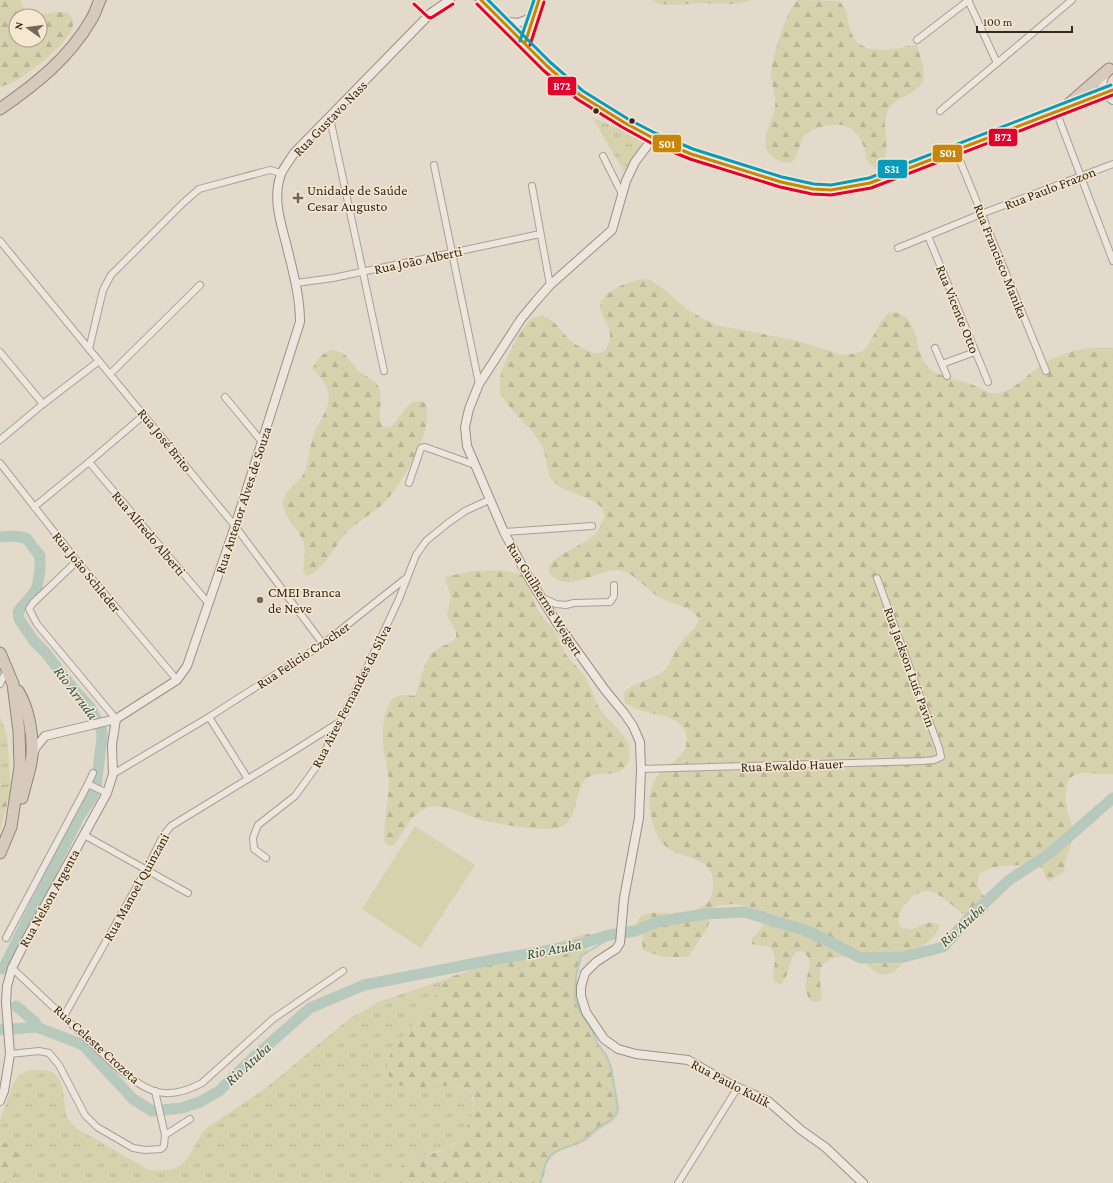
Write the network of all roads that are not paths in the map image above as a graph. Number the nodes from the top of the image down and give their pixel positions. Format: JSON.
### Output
{"nodes":[{"id":1,"x":450,"y":0,"type":"edge"},
{"id":2,"x":481,"y":0,"type":"edge"},
{"id":3,"x":539,"y":0,"type":"edge"},
{"id":4,"x":969,"y":0,"type":"edge"},
{"id":5,"x":1072,"y":0,"type":"edge"},
{"id":6,"x":98,"y":3,"type":"edge"},
{"id":7,"x":534,"y":17,"type":"junction"},
{"id":8,"x":502,"y":21,"type":"junction"},
{"id":9,"x":917,"y":40,"type":"dead end"},
{"id":10,"x":525,"y":43,"type":"junction"},
{"id":11,"x":997,"y":63,"type":"junction"},
{"id":12,"x":1112,"y":67,"type":"edge"},
{"id":13,"x":1110,"y":94,"type":"edge"},
{"id":14,"x":0,"y":109,"type":"edge"},
{"id":15,"x":1060,"y":110,"type":"junction"},
{"id":16,"x":940,"y":111,"type":"dead end"},
{"id":17,"x":330,"y":118,"type":"junction"},
{"id":18,"x":653,"y":138,"type":"junction"},
{"id":19,"x":956,"y":151,"type":"junction"},
{"id":20,"x":603,"y":156,"type":"dead end"},
{"id":21,"x":1113,"y":164,"type":"edge"},
{"id":22,"x":434,"y":165,"type":"dead end"},
{"id":23,"x":282,"y":173,"type":"junction"},
{"id":24,"x":1080,"y":177,"type":"junction"},
{"id":25,"x":532,"y":186,"type":"dead end"},
{"id":26,"x":622,"y":194,"type":"junction"},
{"id":27,"x":982,"y":214,"type":"junction"},
{"id":28,"x":540,"y":234,"type":"junction"},
{"id":29,"x":928,"y":236,"type":"junction"},
{"id":30,"x":0,"y":241,"type":"edge"},
{"id":31,"x":898,"y":248,"type":"dead end"},
{"id":32,"x":452,"y":253,"type":"junction"},
{"id":33,"x":1113,"y":260,"type":"edge"},
{"id":34,"x":363,"y":271,"type":"junction"},
{"id":35,"x":296,"y":283,"type":"junction"},
{"id":36,"x":200,"y":285,"type":"dead end"},
{"id":37,"x":550,"y":285,"type":"junction"},
{"id":38,"x":935,"y":348,"type":"dead end"},
{"id":39,"x":90,"y":349,"type":"junction"},
{"id":40,"x":0,"y":352,"type":"edge"},
{"id":41,"x":975,"y":352,"type":"junction"},
{"id":42,"x":100,"y":361,"type":"junction"},
{"id":43,"x":942,"y":364,"type":"junction"},
{"id":44,"x":1046,"y":370,"type":"dead end"},
{"id":45,"x":384,"y":371,"type":"dead end"},
{"id":46,"x":110,"y":374,"type":"junction"},
{"id":47,"x":947,"y":376,"type":"dead end"},
{"id":48,"x":988,"y":382,"type":"dead end"},
{"id":49,"x":479,"y":384,"type":"junction"},
{"id":50,"x":225,"y":397,"type":"dead end"},
{"id":51,"x":43,"y":404,"type":"junction"},
{"id":52,"x":144,"y":415,"type":"junction"},
{"id":53,"x":0,"y":440,"type":"edge"},
{"id":54,"x":262,"y":443,"type":"junction"},
{"id":55,"x":0,"y":462,"type":"edge"},
{"id":56,"x":89,"y":462,"type":"junction"},
{"id":57,"x":475,"y":465,"type":"junction"},
{"id":58,"x":409,"y":483,"type":"dead end"},
{"id":59,"x":490,"y":500,"type":"junction"},
{"id":60,"x":34,"y":506,"type":"junction"},
{"id":61,"x":236,"y":526,"type":"junction"},
{"id":62,"x":592,"y":526,"type":"dead end"},
{"id":63,"x":504,"y":532,"type":"junction"},
{"id":64,"x":77,"y":561,"type":"junction"},
{"id":65,"x":406,"y":578,"type":"junction"},
{"id":66,"x":877,"y":578,"type":"dead end"},
{"id":67,"x":614,"y":585,"type":"dead end"},
{"id":68,"x":541,"y":597,"type":"junction"},
{"id":69,"x":208,"y":604,"type":"junction"},
{"id":70,"x":323,"y":644,"type":"junction"},
{"id":71,"x":0,"y":653,"type":"edge"},
{"id":72,"x":7,"y":669,"type":"junction"},
{"id":73,"x":177,"y":680,"type":"junction"},
{"id":74,"x":0,"y":684,"type":"edge"},
{"id":75,"x":13,"y":684,"type":"junction"},
{"id":76,"x":209,"y":717,"type":"junction"},
{"id":77,"x":116,"y":719,"type":"junction"},
{"id":78,"x":339,"y":722,"type":"junction"},
{"id":79,"x":31,"y":730,"type":"junction"},
{"id":80,"x":45,"y":736,"type":"junction"},
{"id":81,"x":32,"y":756,"type":"junction"},
{"id":82,"x":941,"y":757,"type":"joint"},
{"id":83,"x":641,"y":769,"type":"junction"},
{"id":84,"x":93,"y":773,"type":"dead end"},
{"id":85,"x":113,"y":774,"type":"junction"},
{"id":86,"x":248,"y":779,"type":"junction"},
{"id":87,"x":88,"y":784,"type":"junction"},
{"id":88,"x":107,"y":793,"type":"junction"},
{"id":89,"x":11,"y":827,"type":"junction"},
{"id":90,"x":84,"y":835,"type":"junction"},
{"id":91,"x":0,"y":853,"type":"edge"},
{"id":92,"x":266,"y":858,"type":"dead end"},
{"id":93,"x":146,"y":870,"type":"junction"},
{"id":94,"x":188,"y":892,"type":"dead end"},
{"id":95,"x":6,"y":938,"type":"dead end"},
{"id":96,"x":621,"y":939,"type":"joint"},
{"id":97,"x":12,"y":968,"type":"junction"},
{"id":98,"x":344,"y":971,"type":"dead end"},
{"id":99,"x":3,"y":1003,"type":"edge"},
{"id":100,"x":64,"y":1016,"type":"junction"},
{"id":101,"x":10,"y":1051,"type":"junction"},
{"id":102,"x":738,"y":1087,"type":"junction"},
{"id":103,"x":155,"y":1091,"type":"junction"},
{"id":104,"x":0,"y":1101,"type":"edge"},
{"id":105,"x":190,"y":1119,"type":"dead end"},
{"id":106,"x":165,"y":1135,"type":"junction"},
{"id":107,"x":678,"y":1183,"type":"edge"},
{"id":108,"x":863,"y":1183,"type":"edge"}],
"edges":[{"from":1,"to":17,"type":"main road","name":"Rua Gustavo Nass"},
{"from":2,"to":8,"type":"highway"},
{"from":3,"to":7,"type":"main road"},
{"from":4,"to":9,"type":"street"},
{"from":4,"to":11,"type":"street"},
{"from":5,"to":11,"type":"street"},
{"from":6,"to":14,"type":"highway"},
{"from":7,"to":8,"type":"main road"},
{"from":7,"to":10,"type":"main road"},
{"from":8,"to":10,"type":"highway"},
{"from":10,"to":18,"type":"highway"},
{"from":11,"to":16,"type":"street"},
{"from":12,"to":13,"type":"main road"},
{"from":12,"to":15,"type":"highway"},
{"from":13,"to":15,"type":"highway"},
{"from":15,"to":19,"type":"highway"},
{"from":15,"to":24,"type":"street"},
{"from":17,"to":23,"type":"main road","name":"Rua Gustavo Nass"},
{"from":17,"to":34,"type":"street"},
{"from":18,"to":19,"type":"highway"},
{"from":18,"to":26,"type":"main road","name":"Rua Guilherme Weigert"},
{"from":19,"to":27,"type":"street","name":"Rua Francisco Manika"},
{"from":20,"to":26,"type":"street"},
{"from":21,"to":24,"type":"street","name":"Rua Paulo Frazon"},
{"from":22,"to":32,"type":"street"},
{"from":23,"to":35,"type":"main road","name":"Rua Antenor Alves de Souza"},
{"from":23,"to":39,"type":"street"},
{"from":24,"to":27,"type":"street","name":"Rua Paulo Frazon"},
{"from":24,"to":33,"type":"street"},
{"from":25,"to":28,"type":"street"},
{"from":26,"to":37,"type":"main road","name":"Rua Guilherme Weigert"},
{"from":27,"to":29,"type":"street","name":"Rua Paulo Frazon"},
{"from":27,"to":44,"type":"street","name":"Rua Francisco Manika"},
{"from":28,"to":32,"type":"street","name":"Rua João Alberti"},
{"from":28,"to":37,"type":"street"},
{"from":29,"to":31,"type":"street","name":"Rua Paulo Frazon"},
{"from":29,"to":41,"type":"street","name":"Rua Vicente Otto"},
{"from":30,"to":39,"type":"street","name":"Rua José Brito"},
{"from":32,"to":34,"type":"street","name":"Rua João Alberti"},
{"from":32,"to":49,"type":"street"},
{"from":34,"to":35,"type":"street","name":"Rua João Alberti"},
{"from":34,"to":45,"type":"street"},
{"from":35,"to":54,"type":"main road","name":"Rua Antenor Alves de Souza"},
{"from":36,"to":46,"type":"street"},
{"from":37,"to":49,"type":"main road","name":"Rua Guilherme Weigert"},
{"from":38,"to":43,"type":"street"},
{"from":39,"to":42,"type":"street","name":"Rua José Brito"},
{"from":40,"to":51,"type":"street"},
{"from":41,"to":43,"type":"street"},
{"from":41,"to":48,"type":"street","name":"Rua Vicente Otto"},
{"from":42,"to":46,"type":"street","name":"Rua José Brito"},
{"from":42,"to":51,"type":"street"},
{"from":43,"to":47,"type":"street"},
{"from":46,"to":52,"type":"street","name":"Rua José Brito"},
{"from":49,"to":57,"type":"main road","name":"Rua Guilherme Weigert"},
{"from":50,"to":54,"type":"street"},
{"from":51,"to":53,"type":"street"},
{"from":52,"to":56,"type":"street"},
{"from":52,"to":61,"type":"street","name":"Rua José Brito"},
{"from":54,"to":61,"type":"main road","name":"Rua Antenor Alves de Souza"},
{"from":55,"to":60,"type":"street","name":"Rua João Schleder"},
{"from":56,"to":60,"type":"street"},
{"from":56,"to":69,"type":"street","name":"Rua Alfredo Alberti"},
{"from":57,"to":58,"type":"street"},
{"from":57,"to":59,"type":"main road","name":"Rua Guilherme Weigert"},
{"from":59,"to":63,"type":"main road","name":"Rua Guilherme Weigert"},
{"from":59,"to":65,"type":"street","name":"Rua Felicio Czocher"},
{"from":60,"to":64,"type":"street","name":"Rua João Schleder"},
{"from":61,"to":69,"type":"main road","name":"Rua Antenor Alves de Souza"},
{"from":61,"to":70,"type":"street","name":"Rua José Brito"},
{"from":62,"to":63,"type":"street"},
{"from":63,"to":68,"type":"main road","name":"Rua Guilherme Weigert"},
{"from":64,"to":73,"type":"street","name":"Rua João Schleder"},
{"from":64,"to":77,"type":"street"},
{"from":65,"to":70,"type":"street","name":"Rua Felicio Czocher"},
{"from":65,"to":78,"type":"street","name":"Rua Aires Fernandes da Silva"},
{"from":66,"to":82,"type":"street","name":"Rua Jackson Luís Pavin"},
{"from":67,"to":68,"type":"street"},
{"from":68,"to":83,"type":"main road","name":"Rua Guilherme Weigert"},
{"from":69,"to":73,"type":"main road","name":"Rua Antenor Alves de Souza"},
{"from":70,"to":76,"type":"street","name":"Rua Felicio Czocher"},
{"from":71,"to":72,"type":"highway"},
{"from":72,"to":74,"type":"street"},
{"from":72,"to":75,"type":"highway"},
{"from":73,"to":77,"type":"main road","name":"Rua Antenor Alves de Souza"},
{"from":75,"to":79,"type":"highway"},
{"from":75,"to":89,"type":"highway"},
{"from":76,"to":85,"type":"street","name":"Rua Felicio Czocher"},
{"from":76,"to":86,"type":"street"},
{"from":77,"to":80,"type":"main road","name":"Rua Antenor Alves de Souza"},
{"from":77,"to":85,"type":"main road","name":"Rua Nelson Argenta"},
{"from":78,"to":86,"type":"street","name":"Rua Manoel Quinzani"},
{"from":78,"to":92,"type":"street","name":"Rua Aires Fernandes da Silva"},
{"from":79,"to":80,"type":"main road"},
{"from":79,"to":81,"type":"highway"},
{"from":80,"to":81,"type":"main road"},
{"from":81,"to":89,"type":"highway"},
{"from":82,"to":83,"type":"street","name":"Rua Ewaldo Hauer"},
{"from":83,"to":96,"type":"main road","name":"Rua Guilherme Weigert"},
{"from":84,"to":87,"type":"street","name":"Rua Nelson Argenta"},
{"from":85,"to":88,"type":"main road","name":"Rua Nelson Argenta"},
{"from":86,"to":93,"type":"street","name":"Rua Manoel Quinzani"},
{"from":87,"to":88,"type":"street"},
{"from":87,"to":95,"type":"street","name":"Rua Nelson Argenta"},
{"from":88,"to":90,"type":"main road","name":"Rua Nelson Argenta"},
{"from":89,"to":91,"type":"highway"},
{"from":90,"to":93,"type":"street"},
{"from":90,"to":97,"type":"main road","name":"Rua Nelson Argenta"},
{"from":93,"to":94,"type":"street"},
{"from":93,"to":100,"type":"street","name":"Rua Manoel Quinzani"},
{"from":96,"to":102,"type":"main road","name":"Rua Paulo Kulik"},
{"from":97,"to":99,"type":"main road","name":"Rua Nelson Argenta"},
{"from":97,"to":100,"type":"street","name":"Rua Celeste Crozeta"},
{"from":98,"to":103,"type":"street","name":"Rua Celeste Crozeta"},
{"from":99,"to":101,"type":"main road","name":"Rua Nelson Argenta"},
{"from":100,"to":103,"type":"street","name":"Rua Celeste Crozeta"},
{"from":101,"to":104,"type":"main road","name":"Rua Nelson Argenta"},
{"from":101,"to":106,"type":"street"},
{"from":102,"to":107,"type":"street"},
{"from":102,"to":108,"type":"main road","name":"Rua Paulo Kulik"},
{"from":103,"to":106,"type":"street"},
{"from":105,"to":106,"type":"street"}]}
